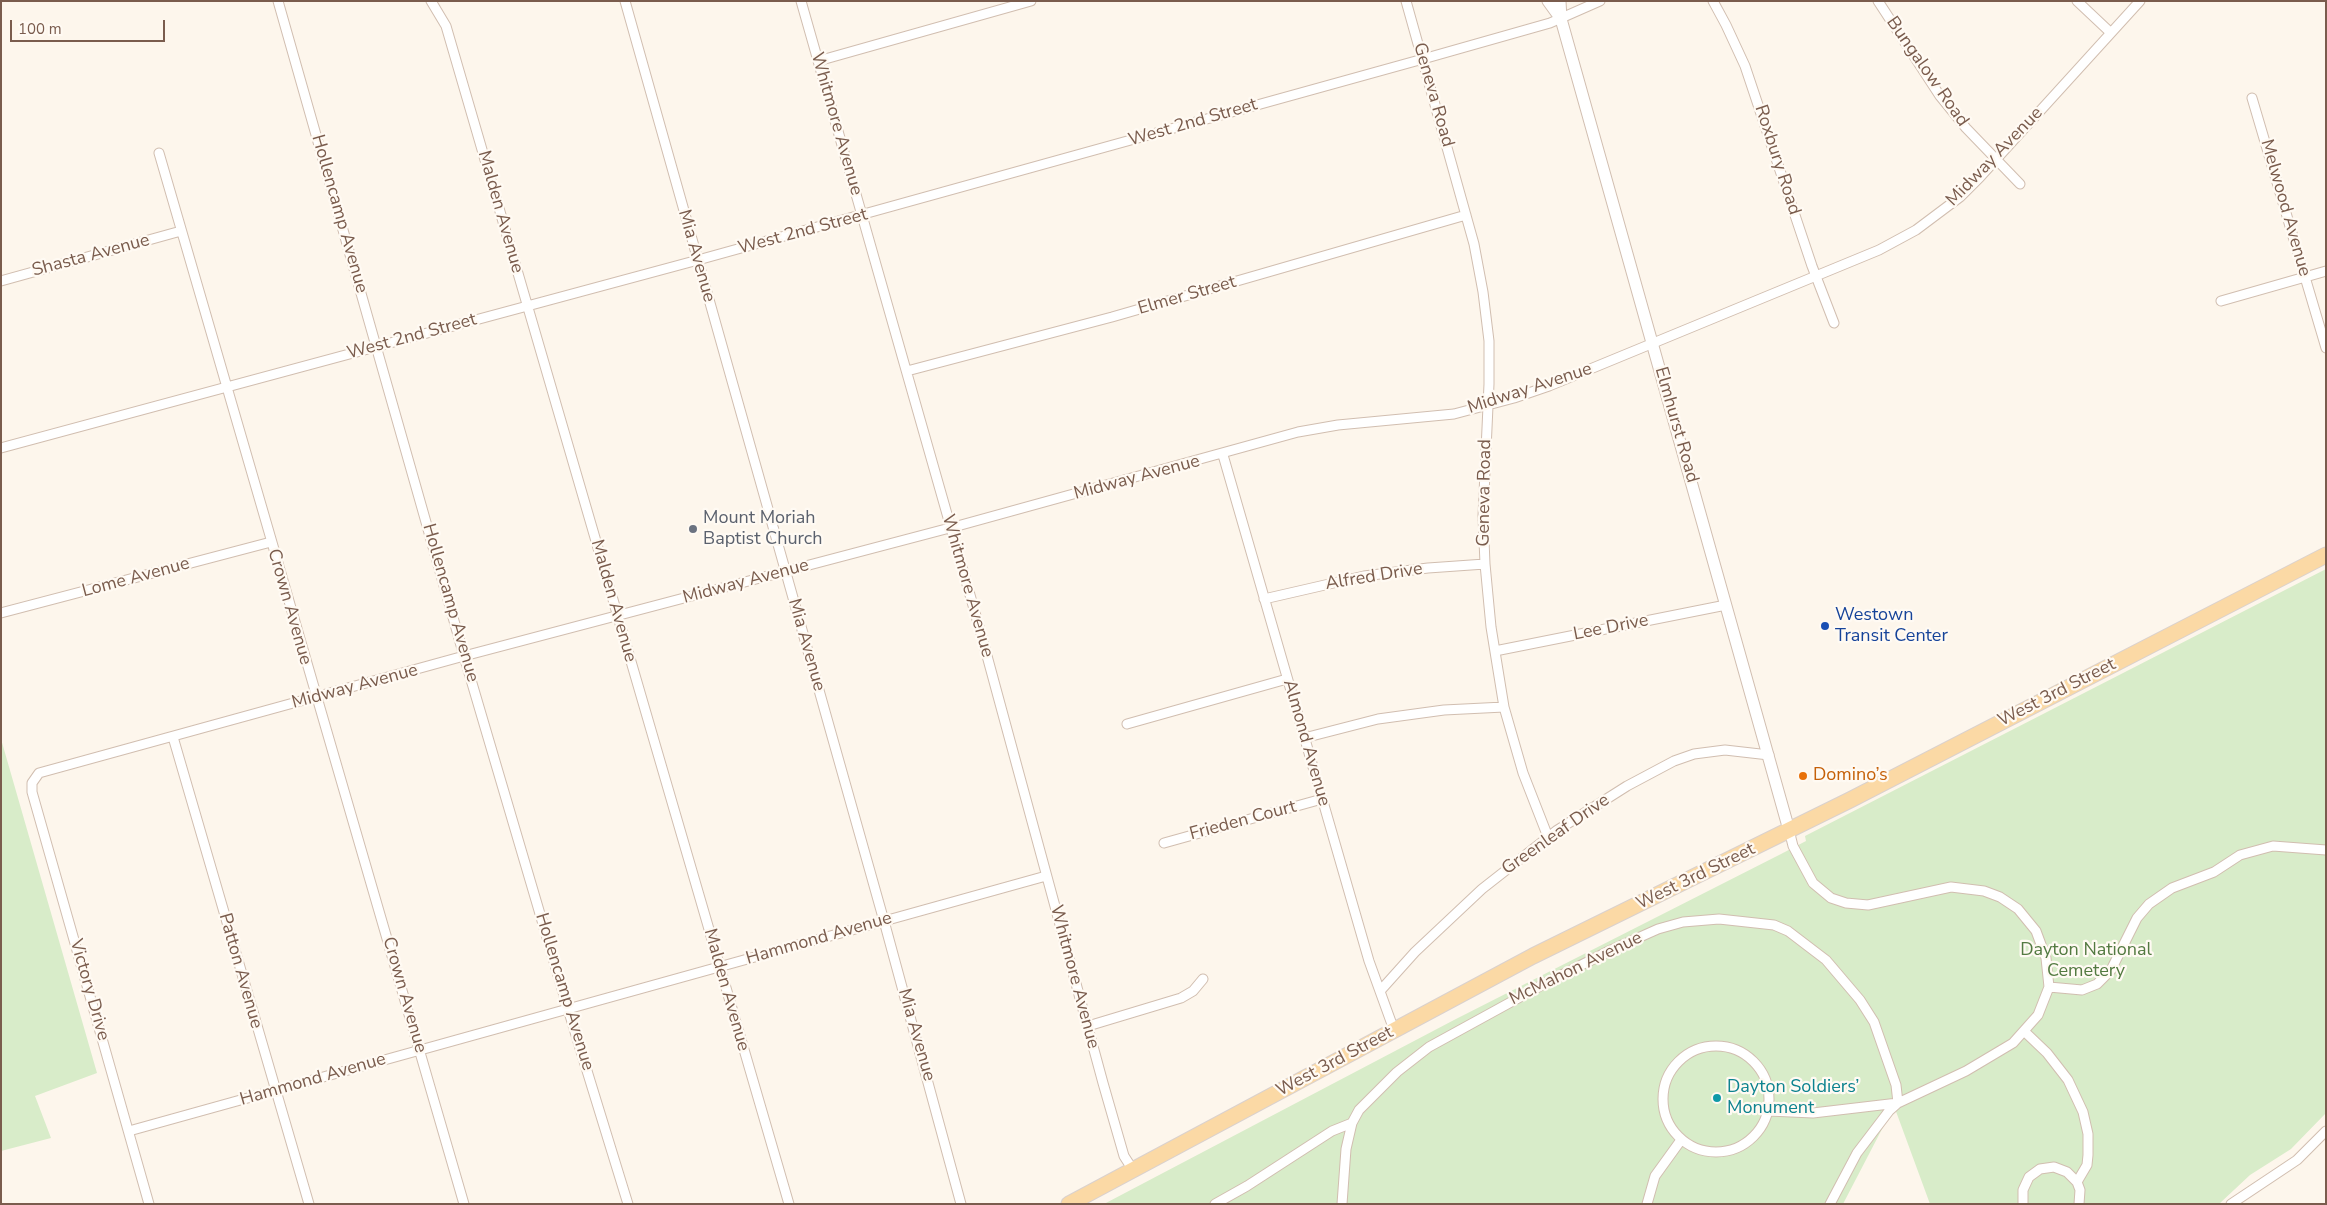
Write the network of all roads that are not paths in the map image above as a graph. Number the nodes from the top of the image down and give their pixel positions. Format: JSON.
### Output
{"nodes":[{"id":1,"x":278,"y":1,"type":"edge"},
{"id":2,"x":431,"y":1,"type":"edge"},
{"id":3,"x":625,"y":1,"type":"edge"},
{"id":4,"x":800,"y":1,"type":"edge"},
{"id":5,"x":1031,"y":1,"type":"edge"},
{"id":6,"x":1406,"y":1,"type":"edge"},
{"id":7,"x":1548,"y":1,"type":"edge"},
{"id":8,"x":1560,"y":1,"type":"edge"},
{"id":9,"x":1600,"y":1,"type":"edge"},
{"id":10,"x":1713,"y":1,"type":"edge"},
{"id":11,"x":1878,"y":1,"type":"edge"},
{"id":12,"x":2077,"y":1,"type":"edge"},
{"id":13,"x":2140,"y":1,"type":"edge"},
{"id":14,"x":1562,"y":19,"type":"junction"},
{"id":15,"x":2111,"y":32,"type":"junction"},
{"id":16,"x":1423,"y":59,"type":"junction"},
{"id":17,"x":818,"y":61,"type":"junction"},
{"id":18,"x":2252,"y":98,"type":"dead end"},
{"id":19,"x":159,"y":153,"type":"dead end"},
{"id":20,"x":1996,"y":160,"type":"junction"},
{"id":21,"x":2020,"y":184,"type":"dead end"},
{"id":22,"x":1466,"y":215,"type":"junction"},
{"id":23,"x":862,"y":216,"type":"junction"},
{"id":24,"x":181,"y":231,"type":"junction"},
{"id":25,"x":698,"y":260,"type":"junction"},
{"id":26,"x":2326,"y":271,"type":"edge"},
{"id":27,"x":1816,"y":276,"type":"junction"},
{"id":28,"x":2305,"y":277,"type":"junction"},
{"id":29,"x":1,"y":280,"type":"edge"},
{"id":30,"x":2221,"y":301,"type":"dead end"},
{"id":31,"x":528,"y":306,"type":"junction"},
{"id":32,"x":1834,"y":323,"type":"dead end"},
{"id":33,"x":1653,"y":343,"type":"junction"},
{"id":34,"x":377,"y":346,"type":"junction"},
{"id":35,"x":2326,"y":348,"type":"edge"},
{"id":36,"x":907,"y":371,"type":"junction"},
{"id":37,"x":228,"y":387,"type":"junction"},
{"id":38,"x":1487,"y":406,"type":"junction"},
{"id":39,"x":1,"y":448,"type":"edge"},
{"id":40,"x":1223,"y":454,"type":"junction"},
{"id":41,"x":950,"y":528,"type":"junction"},
{"id":42,"x":270,"y":542,"type":"junction"},
{"id":43,"x":2326,"y":556,"type":"edge"},
{"id":44,"x":1485,"y":564,"type":"junction"},
{"id":45,"x":785,"y":571,"type":"junction"},
{"id":46,"x":1264,"y":599,"type":"junction"},
{"id":47,"x":1726,"y":604,"type":"junction"},
{"id":48,"x":1,"y":613,"type":"edge"},
{"id":49,"x":618,"y":616,"type":"junction"},
{"id":50,"x":1495,"y":651,"type":"junction"},
{"id":51,"x":464,"y":656,"type":"junction"},
{"id":52,"x":1287,"y":679,"type":"junction"},
{"id":53,"x":316,"y":697,"type":"junction"},
{"id":54,"x":1504,"y":707,"type":"junction"},
{"id":55,"x":1127,"y":724,"type":"dead end"},
{"id":56,"x":173,"y":737,"type":"junction"},
{"id":57,"x":1304,"y":738,"type":"junction"},
{"id":58,"x":1770,"y":755,"type":"junction"},
{"id":59,"x":35,"y":777,"type":"joint"},
{"id":60,"x":1322,"y":800,"type":"junction"},
{"id":61,"x":1789,"y":830,"type":"junction"},
{"id":62,"x":1548,"y":837,"type":"junction"},
{"id":63,"x":1164,"y":843,"type":"dead end"},
{"id":64,"x":2326,"y":850,"type":"edge"},
{"id":65,"x":1046,"y":876,"type":"junction"},
{"id":66,"x":884,"y":921,"type":"junction"},
{"id":67,"x":719,"y":967,"type":"junction"},
{"id":68,"x":1203,"y":979,"type":"dead end"},
{"id":69,"x":2049,"y":987,"type":"junction"},
{"id":70,"x":1380,"y":991,"type":"junction"},
{"id":71,"x":568,"y":1009,"type":"junction"},
{"id":72,"x":1088,"y":1026,"type":"junction"},
{"id":73,"x":1394,"y":1030,"type":"junction"},
{"id":74,"x":2025,"y":1032,"type":"junction"},
{"id":75,"x":420,"y":1050,"type":"junction"},
{"id":76,"x":276,"y":1090,"type":"junction"},
{"id":77,"x":1898,"y":1102,"type":"junction"},
{"id":78,"x":1769,"y":1111,"type":"junction"},
{"id":79,"x":1352,"y":1123,"type":"junction"},
{"id":80,"x":129,"y":1131,"type":"junction"},
{"id":81,"x":2326,"y":1131,"type":"edge"},
{"id":82,"x":1681,"y":1140,"type":"junction"},
{"id":83,"x":1134,"y":1170,"type":"junction"},
{"id":84,"x":2077,"y":1182,"type":"junction"},
{"id":85,"x":149,"y":1204,"type":"edge"},
{"id":86,"x":309,"y":1204,"type":"edge"},
{"id":87,"x":464,"y":1204,"type":"edge"},
{"id":88,"x":628,"y":1204,"type":"edge"},
{"id":89,"x":789,"y":1204,"type":"edge"},
{"id":90,"x":961,"y":1204,"type":"edge"},
{"id":91,"x":1069,"y":1204,"type":"edge"},
{"id":92,"x":1215,"y":1204,"type":"edge"},
{"id":93,"x":1342,"y":1204,"type":"edge"},
{"id":94,"x":1647,"y":1204,"type":"edge"},
{"id":95,"x":1830,"y":1204,"type":"edge"},
{"id":96,"x":2023,"y":1204,"type":"edge"},
{"id":97,"x":2078,"y":1204,"type":"edge"},
{"id":98,"x":2231,"y":1204,"type":"edge"}],
"edges":[{"from":1,"to":34,"type":"street","name":"Hollencamp Avenue"},
{"from":2,"to":31,"type":"street","name":"Malden Avenue"},
{"from":3,"to":25,"type":"street","name":"Mia Avenue"},
{"from":4,"to":17,"type":"street","name":"Whitmore Avenue"},
{"from":5,"to":17,"type":"street"},
{"from":6,"to":16,"type":"street","name":"Geneva Road"},
{"from":7,"to":14,"type":"street","name":"Elmhurst Road"},
{"from":8,"to":14,"type":"street","name":"Elmhurst Road"},
{"from":9,"to":14,"type":"street","name":"West 2nd Street"},
{"from":10,"to":27,"type":"street","name":"Roxbury Road"},
{"from":11,"to":20,"type":"street","name":"Bungalow Road"},
{"from":12,"to":15,"type":"street"},
{"from":13,"to":15,"type":"street","name":"Midway Avenue"},
{"from":14,"to":16,"type":"street","name":"West 2nd Street"},
{"from":14,"to":33,"type":"street","name":"Elmhurst Road"},
{"from":15,"to":20,"type":"street","name":"Midway Avenue"},
{"from":16,"to":22,"type":"street","name":"Geneva Road"},
{"from":16,"to":23,"type":"street","name":"West 2nd Street"},
{"from":17,"to":23,"type":"street","name":"Whitmore Avenue"},
{"from":18,"to":28,"type":"street","name":"Melwood Avenue"},
{"from":19,"to":24,"type":"street","name":"Crown Avenue"},
{"from":20,"to":21,"type":"street","name":"Bungalow Road"},
{"from":20,"to":27,"type":"street","name":"Midway Avenue"},
{"from":22,"to":36,"type":"street","name":"Elmer Street"},
{"from":22,"to":38,"type":"street","name":"Geneva Road"},
{"from":23,"to":25,"type":"street","name":"West 2nd Street"},
{"from":23,"to":36,"type":"street","name":"Whitmore Avenue"},
{"from":24,"to":29,"type":"street","name":"Shasta Avenue"},
{"from":24,"to":37,"type":"street","name":"Crown Avenue"},
{"from":25,"to":31,"type":"street","name":"West 2nd Street"},
{"from":25,"to":45,"type":"street","name":"Mia Avenue"},
{"from":26,"to":28,"type":"street"},
{"from":27,"to":32,"type":"street","name":"Roxbury Road"},
{"from":27,"to":33,"type":"street","name":"Midway Avenue"},
{"from":28,"to":30,"type":"street"},
{"from":28,"to":35,"type":"street","name":"Melwood Avenue"},
{"from":31,"to":34,"type":"street","name":"West 2nd Street"},
{"from":31,"to":49,"type":"street","name":"Malden Avenue"},
{"from":33,"to":38,"type":"street","name":"Midway Avenue"},
{"from":33,"to":47,"type":"street","name":"Elmhurst Road"},
{"from":34,"to":37,"type":"street","name":"West 2nd Street"},
{"from":34,"to":51,"type":"street","name":"Hollencamp Avenue"},
{"from":36,"to":41,"type":"street","name":"Whitmore Avenue"},
{"from":37,"to":39,"type":"street","name":"West 2nd Street"},
{"from":37,"to":42,"type":"street","name":"Crown Avenue"},
{"from":38,"to":40,"type":"street","name":"Midway Avenue"},
{"from":38,"to":44,"type":"street","name":"Geneva Road"},
{"from":40,"to":41,"type":"street","name":"Midway Avenue"},
{"from":40,"to":46,"type":"street","name":"Almond Avenue"},
{"from":41,"to":45,"type":"street","name":"Midway Avenue"},
{"from":41,"to":65,"type":"street","name":"Whitmore Avenue"},
{"from":42,"to":48,"type":"street","name":"Lome Avenue"},
{"from":42,"to":53,"type":"street","name":"Crown Avenue"},
{"from":43,"to":61,"type":"main road","name":"West 3rd Street"},
{"from":44,"to":46,"type":"street","name":"Alfred Drive"},
{"from":44,"to":50,"type":"street","name":"Geneva Road"},
{"from":45,"to":49,"type":"street","name":"Midway Avenue"},
{"from":45,"to":66,"type":"street","name":"Mia Avenue"},
{"from":46,"to":52,"type":"street","name":"Almond Avenue"},
{"from":47,"to":50,"type":"street","name":"Lee Drive"},
{"from":47,"to":58,"type":"street","name":"Elmhurst Road"},
{"from":49,"to":51,"type":"street","name":"Midway Avenue"},
{"from":49,"to":67,"type":"street","name":"Malden Avenue"},
{"from":50,"to":54,"type":"street","name":"Geneva Road"},
{"from":51,"to":53,"type":"street","name":"Midway Avenue"},
{"from":51,"to":71,"type":"street","name":"Hollencamp Avenue"},
{"from":52,"to":55,"type":"street"},
{"from":52,"to":57,"type":"street","name":"Almond Avenue"},
{"from":53,"to":56,"type":"street","name":"Midway Avenue"},
{"from":53,"to":75,"type":"street","name":"Crown Avenue"},
{"from":54,"to":57,"type":"street"},
{"from":54,"to":62,"type":"street","name":"Geneva Road"},
{"from":56,"to":59,"type":"street","name":"Midway Avenue"},
{"from":56,"to":76,"type":"street","name":"Patton Avenue"},
{"from":57,"to":60,"type":"street","name":"Almond Avenue"},
{"from":58,"to":61,"type":"street","name":"Elmhurst Road"},
{"from":58,"to":62,"type":"street","name":"Greenleaf Drive"},
{"from":59,"to":80,"type":"street","name":"Victory Drive"},
{"from":60,"to":63,"type":"street","name":"Frieden Court"},
{"from":60,"to":70,"type":"street","name":"Almond Avenue"},
{"from":61,"to":69,"type":"street"},
{"from":61,"to":73,"type":"main road","name":"West 3rd Street"},
{"from":62,"to":70,"type":"street","name":"Greenleaf Drive"},
{"from":64,"to":69,"type":"street"},
{"from":65,"to":66,"type":"street","name":"Hammond Avenue"},
{"from":65,"to":72,"type":"street","name":"Whitmore Avenue"},
{"from":66,"to":67,"type":"street","name":"Hammond Avenue"},
{"from":66,"to":90,"type":"street","name":"Mia Avenue"},
{"from":67,"to":71,"type":"street","name":"Hammond Avenue"},
{"from":67,"to":89,"type":"street","name":"Malden Avenue"},
{"from":68,"to":72,"type":"street"},
{"from":69,"to":74,"type":"street"},
{"from":70,"to":73,"type":"street","name":"Almond Avenue"},
{"from":71,"to":75,"type":"street","name":"Hammond Avenue"},
{"from":71,"to":88,"type":"street","name":"Hollencamp Avenue"},
{"from":72,"to":83,"type":"street","name":"Whitmore Avenue"},
{"from":73,"to":83,"type":"main road","name":"West 3rd Street"},
{"from":74,"to":77,"type":"street"},
{"from":74,"to":84,"type":"street"},
{"from":75,"to":76,"type":"street","name":"Hammond Avenue"},
{"from":75,"to":87,"type":"street","name":"Crown Avenue"},
{"from":76,"to":80,"type":"street","name":"Hammond Avenue"},
{"from":76,"to":86,"type":"street","name":"Patton Avenue"},
{"from":77,"to":78,"type":"street"},
{"from":77,"to":79,"type":"street","name":"McMahon Avenue"},
{"from":77,"to":95,"type":"street"},
{"from":78,"to":82,"type":"street"},
{"from":78,"to":82,"type":"street"},
{"from":79,"to":92,"type":"street"},
{"from":79,"to":93,"type":"street"},
{"from":80,"to":85,"type":"street","name":"Victory Drive"},
{"from":81,"to":98,"type":"street"},
{"from":82,"to":94,"type":"street"},
{"from":83,"to":91,"type":"main road","name":"West 3rd Street"},
{"from":84,"to":96,"type":"street"},
{"from":84,"to":97,"type":"street"}]}
